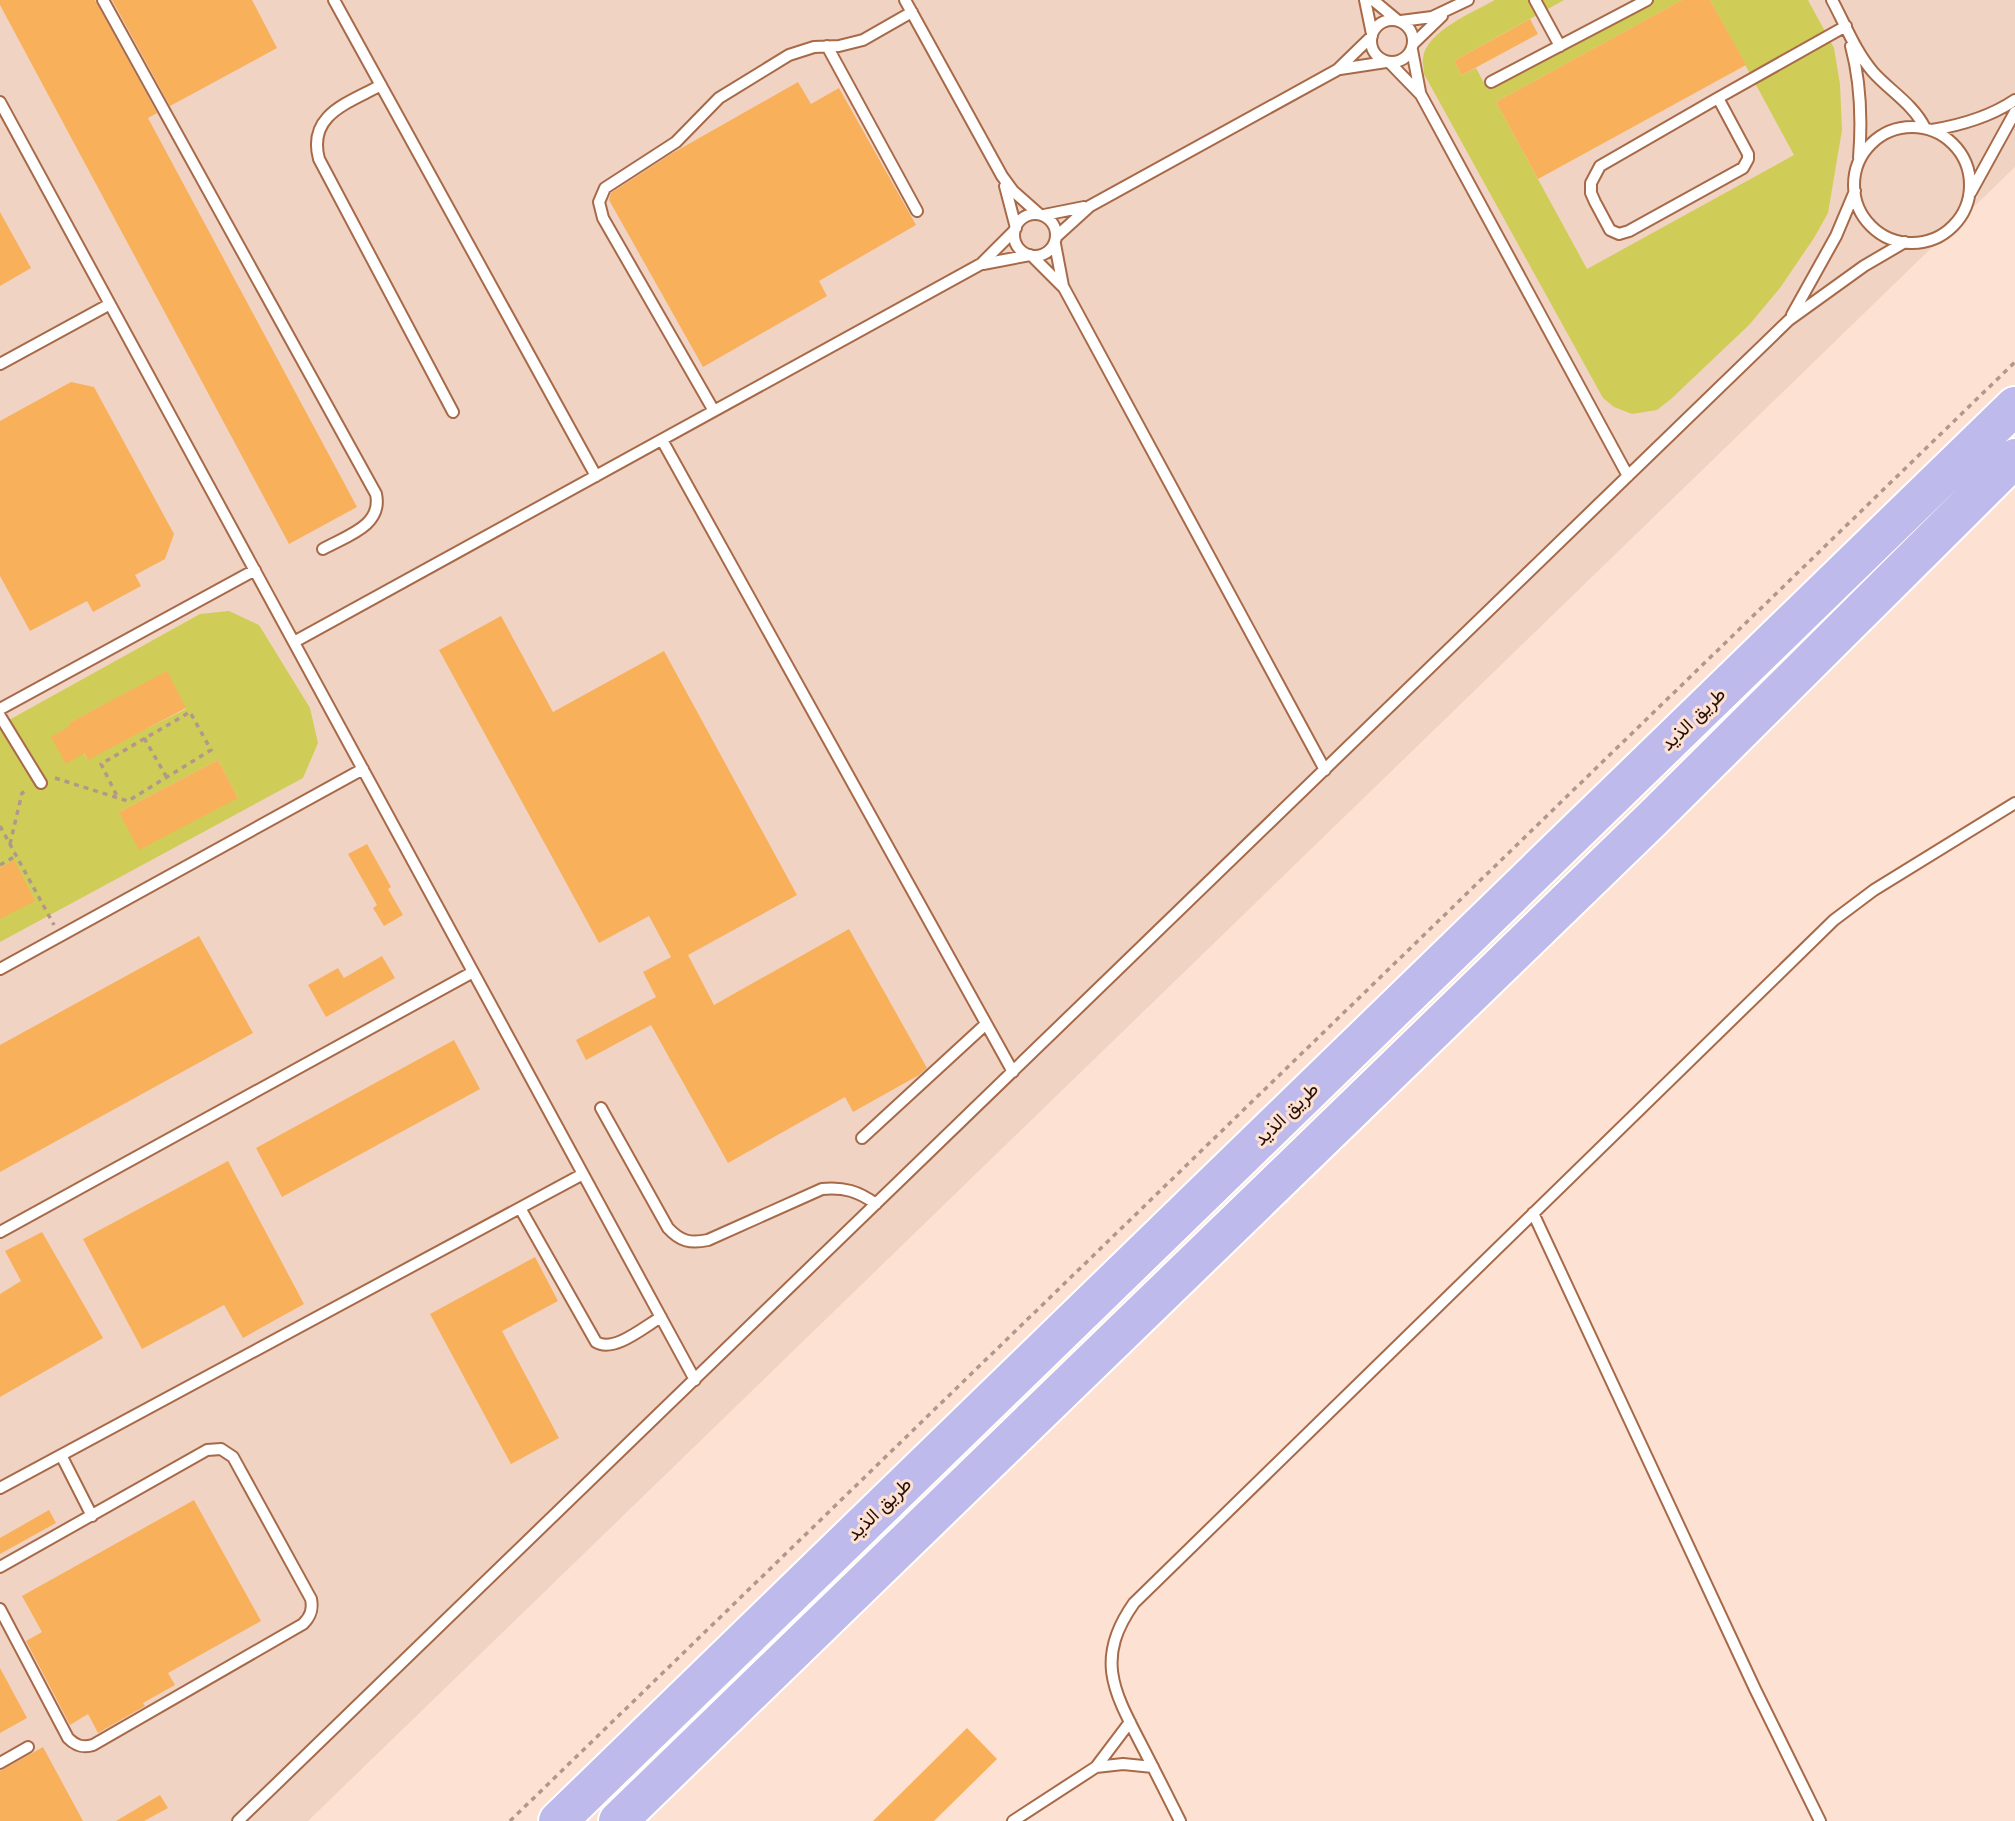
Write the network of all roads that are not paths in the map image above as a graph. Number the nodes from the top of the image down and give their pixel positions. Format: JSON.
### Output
{"nodes":[{"id":1,"x":103,"y":0,"type":"edge"},
{"id":2,"x":334,"y":0,"type":"edge"},
{"id":3,"x":905,"y":0,"type":"edge"},
{"id":4,"x":1365,"y":0,"type":"edge"},
{"id":5,"x":1373,"y":0,"type":"edge"},
{"id":6,"x":1468,"y":0,"type":"edge"},
{"id":7,"x":1535,"y":0,"type":"edge"},
{"id":8,"x":1647,"y":0,"type":"edge"},
{"id":9,"x":1832,"y":0,"type":"edge"},
{"id":10,"x":912,"y":12,"type":"junction"},
{"id":11,"x":1447,"y":12,"type":"junction"},
{"id":12,"x":1399,"y":21,"type":"junction"},
{"id":13,"x":1846,"y":26,"type":"junction"},
{"id":14,"x":1372,"y":35,"type":"junction"},
{"id":15,"x":827,"y":46,"type":"junction"},
{"id":16,"x":1413,"y":46,"type":"junction"},
{"id":17,"x":1560,"y":46,"type":"junction"},
{"id":18,"x":1388,"y":62,"type":"junction"},
{"id":19,"x":1337,"y":70,"type":"junction"},
{"id":20,"x":1491,"y":82,"type":"dead end"},
{"id":21,"x":381,"y":85,"type":"junction"},
{"id":22,"x":1420,"y":95,"type":"junction"},
{"id":23,"x":1718,"y":97,"type":"junction"},
{"id":24,"x":2015,"y":100,"type":"edge"},
{"id":25,"x":0,"y":102,"type":"edge"},
{"id":26,"x":2015,"y":112,"type":"edge"},
{"id":27,"x":1928,"y":129,"type":"junction"},
{"id":28,"x":1859,"y":162,"type":"junction"},
{"id":29,"x":1002,"y":176,"type":"junction"},
{"id":30,"x":1855,"y":191,"type":"junction"},
{"id":31,"x":1969,"y":195,"type":"junction"},
{"id":32,"x":1090,"y":206,"type":"junction"},
{"id":33,"x":917,"y":211,"type":"dead end"},
{"id":34,"x":1041,"y":215,"type":"junction"},
{"id":35,"x":1015,"y":229,"type":"junction"},
{"id":36,"x":1056,"y":240,"type":"junction"},
{"id":37,"x":1905,"y":242,"type":"junction"},
{"id":38,"x":1031,"y":256,"type":"junction"},
{"id":39,"x":981,"y":264,"type":"junction"},
{"id":40,"x":1064,"y":288,"type":"junction"},
{"id":41,"x":110,"y":304,"type":"junction"},
{"id":42,"x":1789,"y":320,"type":"junction"},
{"id":43,"x":0,"y":364,"type":"edge"},
{"id":44,"x":2015,"y":406,"type":"edge"},
{"id":45,"x":714,"y":411,"type":"junction"},
{"id":46,"x":453,"y":412,"type":"dead end"},
{"id":47,"x":662,"y":440,"type":"junction"},
{"id":48,"x":2015,"y":458,"type":"edge"},
{"id":49,"x":596,"y":476,"type":"junction"},
{"id":50,"x":1628,"y":476,"type":"junction"},
{"id":51,"x":323,"y":549,"type":"dead end"},
{"id":52,"x":255,"y":570,"type":"junction"},
{"id":53,"x":294,"y":642,"type":"junction"},
{"id":54,"x":0,"y":709,"type":"edge"},
{"id":55,"x":0,"y":716,"type":"edge"},
{"id":56,"x":363,"y":769,"type":"junction"},
{"id":57,"x":1325,"y":770,"type":"junction"},
{"id":58,"x":41,"y":783,"type":"road end"},
{"id":59,"x":2015,"y":803,"type":"edge"},
{"id":60,"x":0,"y":969,"type":"edge"},
{"id":61,"x":473,"y":972,"type":"junction"},
{"id":62,"x":986,"y":1024,"type":"junction"},
{"id":63,"x":1013,"y":1072,"type":"junction"},
{"id":64,"x":601,"y":1108,"type":"dead end"},
{"id":65,"x":862,"y":1139,"type":"dead end"},
{"id":66,"x":583,"y":1174,"type":"junction"},
{"id":67,"x":876,"y":1204,"type":"junction"},
{"id":68,"x":520,"y":1208,"type":"junction"},
{"id":69,"x":1534,"y":1213,"type":"junction"},
{"id":70,"x":0,"y":1232,"type":"edge"},
{"id":71,"x":661,"y":1317,"type":"junction"},
{"id":72,"x":695,"y":1380,"type":"junction"},
{"id":73,"x":61,"y":1455,"type":"junction"},
{"id":74,"x":0,"y":1488,"type":"edge"},
{"id":75,"x":92,"y":1516,"type":"junction"},
{"id":76,"x":0,"y":1567,"type":"edge"},
{"id":77,"x":0,"y":1609,"type":"edge"},
{"id":78,"x":1130,"y":1722,"type":"junction"},
{"id":79,"x":28,"y":1747,"type":"dead end"},
{"id":80,"x":0,"y":1763,"type":"edge"},
{"id":81,"x":1096,"y":1767,"type":"junction"},
{"id":82,"x":1153,"y":1767,"type":"junction"},
{"id":83,"x":238,"y":1821,"type":"edge"},
{"id":84,"x":558,"y":1821,"type":"edge"},
{"id":85,"x":618,"y":1821,"type":"edge"},
{"id":86,"x":1013,"y":1821,"type":"edge"},
{"id":87,"x":1180,"y":1821,"type":"edge"},
{"id":88,"x":1820,"y":1821,"type":"edge"}],
"edges":[{"from":1,"to":51,"type":"lane"},
{"from":2,"to":21,"type":"lane"},
{"from":3,"to":10,"type":"lane"},
{"from":4,"to":14,"type":"lane"},
{"from":5,"to":12,"type":"lane"},
{"from":6,"to":11,"type":"lane"},
{"from":7,"to":17,"type":"lane"},
{"from":8,"to":17,"type":"lane"},
{"from":9,"to":13,"type":"lane"},
{"from":10,"to":15,"type":"lane"},
{"from":10,"to":29,"type":"lane"},
{"from":11,"to":12,"type":"lane"},
{"from":11,"to":16,"type":"lane"},
{"from":12,"to":14,"type":"lane"},
{"from":12,"to":16,"type":"lane"},
{"from":13,"to":23,"type":"lane"},
{"from":13,"to":27,"type":"lane"},
{"from":13,"to":28,"type":"lane"},
{"from":14,"to":18,"type":"lane"},
{"from":14,"to":19,"type":"lane"},
{"from":15,"to":33,"type":"lane"},
{"from":15,"to":45,"type":"lane"},
{"from":16,"to":18,"type":"lane"},
{"from":16,"to":22,"type":"lane"},
{"from":17,"to":20,"type":"lane"},
{"from":18,"to":19,"type":"lane"},
{"from":18,"to":22,"type":"lane"},
{"from":19,"to":32,"type":"lane"},
{"from":21,"to":46,"type":"lane"},
{"from":21,"to":49,"type":"lane"},
{"from":22,"to":50,"type":"lane"},
{"from":23,"to":23,"type":"lane"},
{"from":24,"to":27,"type":"lane"},
{"from":25,"to":41,"type":"lane"},
{"from":26,"to":31,"type":"lane"},
{"from":27,"to":28,"type":"lane"},
{"from":27,"to":31,"type":"lane"},
{"from":28,"to":30,"type":"lane"},
{"from":29,"to":34,"type":"lane"},
{"from":29,"to":35,"type":"lane"},
{"from":30,"to":37,"type":"lane"},
{"from":30,"to":42,"type":"lane"},
{"from":31,"to":37,"type":"lane"},
{"from":32,"to":34,"type":"lane"},
{"from":32,"to":36,"type":"lane"},
{"from":34,"to":35,"type":"lane"},
{"from":34,"to":36,"type":"lane"},
{"from":35,"to":38,"type":"lane"},
{"from":35,"to":39,"type":"lane"},
{"from":36,"to":38,"type":"lane"},
{"from":36,"to":40,"type":"lane"},
{"from":37,"to":42,"type":"lane"},
{"from":38,"to":39,"type":"lane"},
{"from":38,"to":40,"type":"lane"},
{"from":39,"to":45,"type":"lane"},
{"from":40,"to":57,"type":"lane"},
{"from":41,"to":43,"type":"lane"},
{"from":41,"to":52,"type":"lane"},
{"from":42,"to":50,"type":"lane"},
{"from":44,"to":84,"type":"highway","name":"طريق الذيد"},
{"from":45,"to":47,"type":"lane"},
{"from":47,"to":49,"type":"lane"},
{"from":47,"to":62,"type":"lane"},
{"from":48,"to":85,"type":"highway"},
{"from":49,"to":53,"type":"lane"},
{"from":50,"to":57,"type":"lane"},
{"from":52,"to":53,"type":"lane"},
{"from":52,"to":54,"type":"lane"},
{"from":53,"to":56,"type":"lane"},
{"from":55,"to":58,"type":"lane"},
{"from":56,"to":60,"type":"lane"},
{"from":56,"to":61,"type":"lane"},
{"from":57,"to":63,"type":"lane"},
{"from":59,"to":69,"type":"lane"},
{"from":61,"to":66,"type":"lane"},
{"from":61,"to":70,"type":"lane"},
{"from":62,"to":63,"type":"lane"},
{"from":62,"to":65,"type":"lane"},
{"from":63,"to":67,"type":"lane"},
{"from":64,"to":67,"type":"lane"},
{"from":66,"to":68,"type":"lane"},
{"from":66,"to":71,"type":"lane"},
{"from":67,"to":72,"type":"lane"},
{"from":68,"to":71,"type":"lane"},
{"from":68,"to":73,"type":"lane"},
{"from":69,"to":78,"type":"lane"},
{"from":69,"to":88,"type":"lane"},
{"from":71,"to":72,"type":"lane"},
{"from":72,"to":83,"type":"lane"},
{"from":73,"to":74,"type":"lane"},
{"from":73,"to":75,"type":"lane"},
{"from":75,"to":76,"type":"lane"},
{"from":75,"to":77,"type":"lane"},
{"from":78,"to":81,"type":"lane"},
{"from":78,"to":82,"type":"lane"},
{"from":79,"to":80,"type":"lane"},
{"from":81,"to":82,"type":"lane"},
{"from":81,"to":86,"type":"lane"},
{"from":82,"to":87,"type":"lane"}]}
